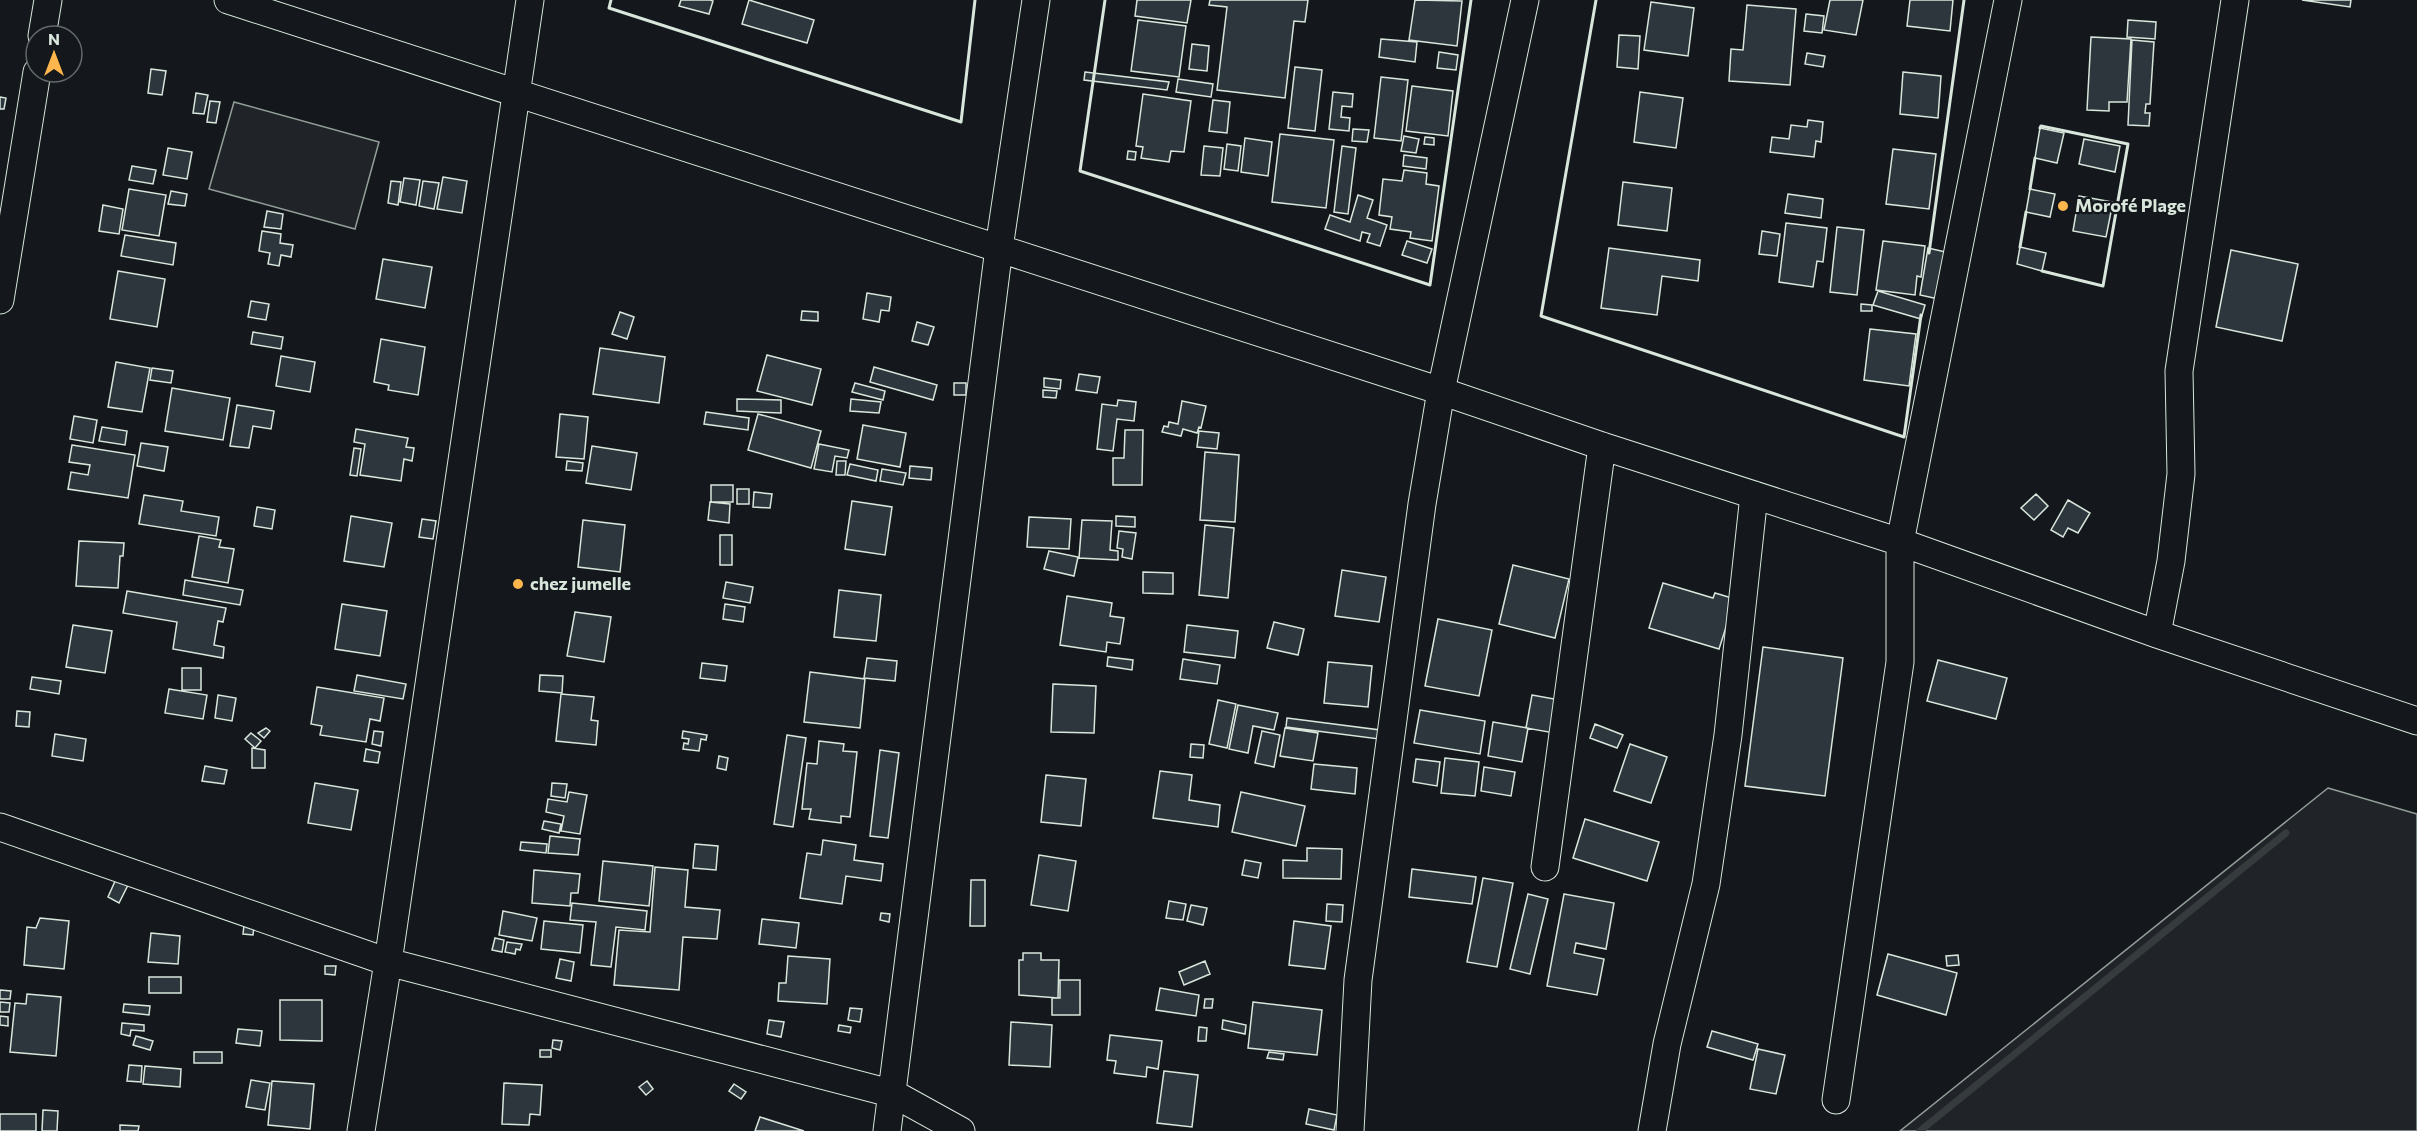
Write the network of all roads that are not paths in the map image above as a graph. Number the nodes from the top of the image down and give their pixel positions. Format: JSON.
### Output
{"nodes":[{"id":1,"x":48,"y":0,"type":"edge"},
{"id":2,"x":228,"y":0,"type":"edge"},
{"id":3,"x":530,"y":0,"type":"edge"},
{"id":4,"x":1036,"y":0,"type":"edge"},
{"id":5,"x":1525,"y":0,"type":"edge"},
{"id":6,"x":2008,"y":0,"type":"edge"},
{"id":7,"x":2235,"y":0,"type":"edge"},
{"id":8,"x":44,"y":24,"type":"edge"},
{"id":9,"x":35,"y":84,"type":"edge"},
{"id":10,"x":516,"y":93,"type":"junction"},
{"id":11,"x":999,"y":248,"type":"junction"},
{"id":12,"x":0,"y":300,"type":"edge"},
{"id":13,"x":1441,"y":391,"type":"junction"},
{"id":14,"x":1602,"y":446,"type":"junction"},
{"id":15,"x":1754,"y":495,"type":"junction"},
{"id":16,"x":1900,"y":542,"type":"junction"},
{"id":17,"x":2157,"y":634,"type":"junction"},
{"id":18,"x":2417,"y":721,"type":"edge"},
{"id":19,"x":0,"y":827,"type":"edge"},
{"id":20,"x":1545,"y":867,"type":"dead end"},
{"id":21,"x":388,"y":962,"type":"junction"},
{"id":22,"x":894,"y":1094,"type":"junction"},
{"id":23,"x":1836,"y":1100,"type":"dead end"},
{"id":24,"x":361,"y":1131,"type":"edge"},
{"id":25,"x":887,"y":1131,"type":"edge"},
{"id":26,"x":961,"y":1131,"type":"edge"},
{"id":27,"x":1350,"y":1131,"type":"edge"},
{"id":28,"x":1652,"y":1131,"type":"edge"}],
"edges":[{"from":1,"to":8,"type":"street"},
{"from":2,"to":10,"type":"street"},
{"from":3,"to":10,"type":"street"},
{"from":4,"to":11,"type":"street"},
{"from":5,"to":13,"type":"street"},
{"from":6,"to":16,"type":"street"},
{"from":7,"to":17,"type":"street"},
{"from":9,"to":12,"type":"street"},
{"from":10,"to":11,"type":"street"},
{"from":10,"to":21,"type":"street"},
{"from":11,"to":13,"type":"street"},
{"from":11,"to":22,"type":"street"},
{"from":13,"to":14,"type":"street"},
{"from":13,"to":27,"type":"street"},
{"from":14,"to":15,"type":"street"},
{"from":14,"to":20,"type":"street"},
{"from":15,"to":16,"type":"street"},
{"from":15,"to":28,"type":"street"},
{"from":16,"to":17,"type":"street"},
{"from":16,"to":23,"type":"street"},
{"from":17,"to":18,"type":"street"},
{"from":19,"to":21,"type":"street"},
{"from":21,"to":22,"type":"street"},
{"from":21,"to":24,"type":"street"},
{"from":22,"to":25,"type":"street"},
{"from":22,"to":26,"type":"street"}]}
